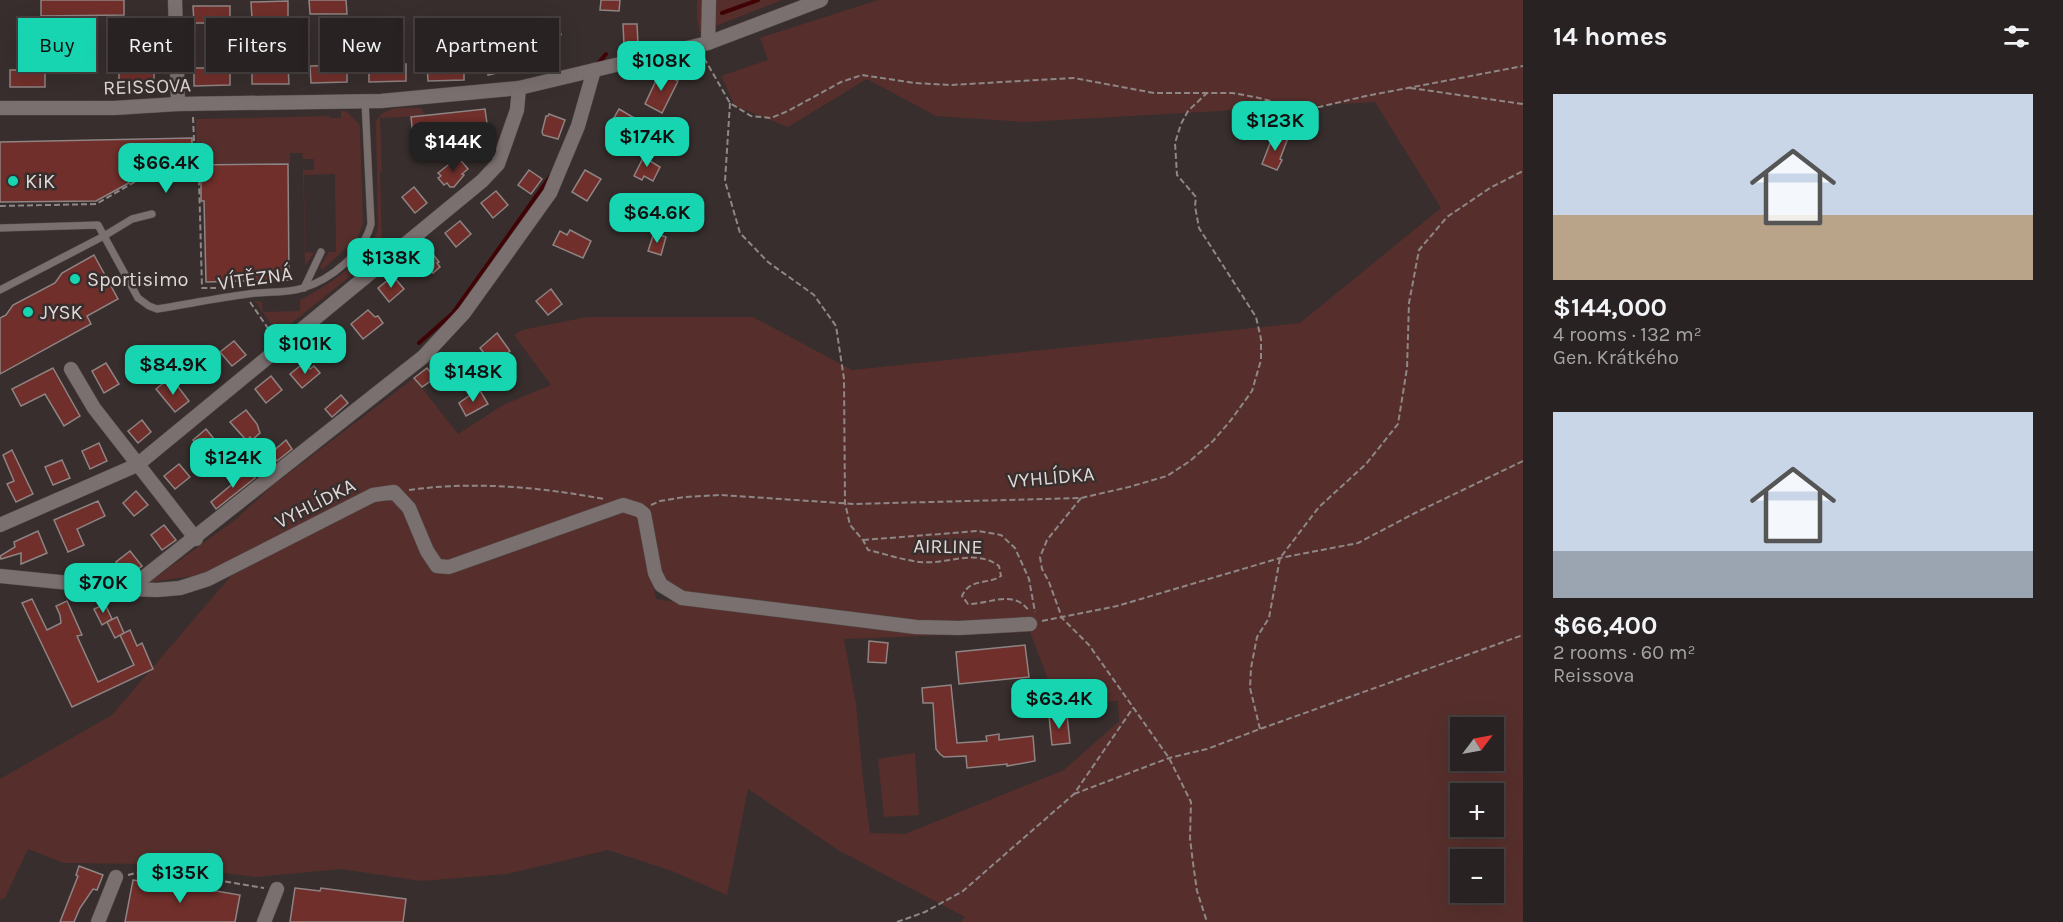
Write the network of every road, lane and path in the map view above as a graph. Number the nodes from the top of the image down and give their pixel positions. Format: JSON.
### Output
{"nodes":[{"id":1,"x":175,"y":0,"type":"edge"},
{"id":2,"x":709,"y":0,"type":"edge"},
{"id":3,"x":821,"y":0,"type":"edge"},
{"id":4,"x":702,"y":45,"type":"junction"},
{"id":5,"x":1523,"y":66,"type":"edge"},
{"id":6,"x":594,"y":70,"type":"junction"},
{"id":7,"x":519,"y":88,"type":"junction"},
{"id":8,"x":1407,"y":88,"type":"junction"},
{"id":9,"x":1207,"y":93,"type":"junction"},
{"id":10,"x":365,"y":101,"type":"junction"},
{"id":11,"x":730,"y":103,"type":"junction"},
{"id":12,"x":185,"y":104,"type":"junction"},
{"id":13,"x":1523,"y":104,"type":"edge"},
{"id":14,"x":0,"y":108,"type":"edge"},
{"id":15,"x":1523,"y":171,"type":"edge"},
{"id":16,"x":199,"y":179,"type":"junction"},
{"id":17,"x":0,"y":206,"type":"edge"},
{"id":18,"x":152,"y":214,"type":"dead end"},
{"id":19,"x":0,"y":228,"type":"edge"},
{"id":20,"x":104,"y":236,"type":"junction"},
{"id":21,"x":321,"y":252,"type":"dead end"},
{"id":22,"x":221,"y":288,"type":"dead end"},
{"id":23,"x":304,"y":288,"type":"junction"},
{"id":24,"x":0,"y":290,"type":"edge"},
{"id":25,"x":245,"y":294,"type":"junction"},
{"id":26,"x":281,"y":347,"type":"junction"},
{"id":27,"x":71,"y":369,"type":"dead end"},
{"id":28,"x":1523,"y":461,"type":"edge"},
{"id":29,"x":137,"y":465,"type":"junction"},
{"id":30,"x":394,"y":492,"type":"junction"},
{"id":31,"x":1081,"y":498,"type":"junction"},
{"id":32,"x":845,"y":503,"type":"junction"},
{"id":33,"x":623,"y":505,"type":"junction"},
{"id":34,"x":639,"y":510,"type":"junction"},
{"id":35,"x":0,"y":525,"type":"edge"},
{"id":36,"x":196,"y":539,"type":"junction"},
{"id":37,"x":863,"y":540,"type":"junction"},
{"id":38,"x":1280,"y":558,"type":"junction"},
{"id":39,"x":0,"y":576,"type":"edge"},
{"id":40,"x":129,"y":589,"type":"junction"},
{"id":41,"x":1062,"y":618,"type":"junction"},
{"id":42,"x":1034,"y":623,"type":"junction"},
{"id":43,"x":1523,"y":635,"type":"edge"},
{"id":44,"x":1133,"y":708,"type":"junction"},
{"id":45,"x":1260,"y":729,"type":"junction"},
{"id":46,"x":1169,"y":758,"type":"junction"},
{"id":47,"x":1074,"y":794,"type":"junction"},
{"id":48,"x":116,"y":877,"type":"joint"},
{"id":49,"x":277,"y":889,"type":"joint"},
{"id":50,"x":98,"y":922,"type":"edge"},
{"id":51,"x":264,"y":922,"type":"edge"},
{"id":52,"x":897,"y":922,"type":"edge"},
{"id":53,"x":1207,"y":922,"type":"edge"}],
"edges":[{"from":1,"to":12,"type":"street"},
{"from":2,"to":4,"type":"street"},
{"from":3,"to":4,"type":"street","name":"REISSOVA"},
{"from":4,"to":6,"type":"street","name":"REISSOVA"},
{"from":4,"to":11,"type":"path"},
{"from":5,"to":8,"type":"path"},
{"from":6,"to":7,"type":"street","name":"REISSOVA"},
{"from":6,"to":36,"type":"street"},
{"from":7,"to":10,"type":"street","name":"REISSOVA"},
{"from":7,"to":26,"type":"street"},
{"from":8,"to":9,"type":"path"},
{"from":8,"to":13,"type":"path"},
{"from":9,"to":11,"type":"path"},
{"from":9,"to":31,"type":"path","name":"VYHLÍDKA"},
{"from":10,"to":12,"type":"street","name":"REISSOVA"},
{"from":10,"to":23,"type":"lane","name":"VÍTĚZNÁ"},
{"from":11,"to":32,"type":"path"},
{"from":12,"to":14,"type":"street","name":"REISSOVA"},
{"from":12,"to":16,"type":"path"},
{"from":15,"to":38,"type":"path"},
{"from":16,"to":17,"type":"path"},
{"from":16,"to":22,"type":"path"},
{"from":18,"to":20,"type":"lane"},
{"from":19,"to":20,"type":"lane"},
{"from":20,"to":24,"type":"lane"},
{"from":20,"to":25,"type":"lane","name":"VÍTĚZNÁ"},
{"from":21,"to":23,"type":"lane"},
{"from":23,"to":25,"type":"lane","name":"VÍTĚZNÁ"},
{"from":25,"to":26,"type":"path"},
{"from":26,"to":29,"type":"street"},
{"from":27,"to":29,"type":"street"},
{"from":28,"to":38,"type":"path"},
{"from":29,"to":35,"type":"street"},
{"from":29,"to":36,"type":"street"},
{"from":30,"to":33,"type":"path"},
{"from":30,"to":33,"type":"street"},
{"from":30,"to":40,"type":"street","name":"VYHLÍDKA"},
{"from":31,"to":32,"type":"path","name":"VYHLÍDKA"},
{"from":31,"to":41,"type":"path"},
{"from":32,"to":34,"type":"path","name":"VYHLÍDKA"},
{"from":32,"to":37,"type":"path"},
{"from":33,"to":34,"type":"street"},
{"from":34,"to":42,"type":"street"},
{"from":36,"to":40,"type":"street"},
{"from":37,"to":42,"type":"path"},
{"from":37,"to":42,"type":"path","name":"AIRLINE"},
{"from":38,"to":41,"type":"path"},
{"from":38,"to":45,"type":"path"},
{"from":39,"to":40,"type":"street","name":"VYHLÍDKA"},
{"from":41,"to":42,"type":"path"},
{"from":41,"to":44,"type":"path"},
{"from":43,"to":45,"type":"path"},
{"from":44,"to":46,"type":"path"},
{"from":44,"to":47,"type":"path"},
{"from":45,"to":46,"type":"path"},
{"from":46,"to":47,"type":"path"},
{"from":46,"to":53,"type":"path"},
{"from":47,"to":52,"type":"path"},
{"from":48,"to":49,"type":"path"},
{"from":48,"to":50,"type":"street"},
{"from":49,"to":51,"type":"street"}]}
